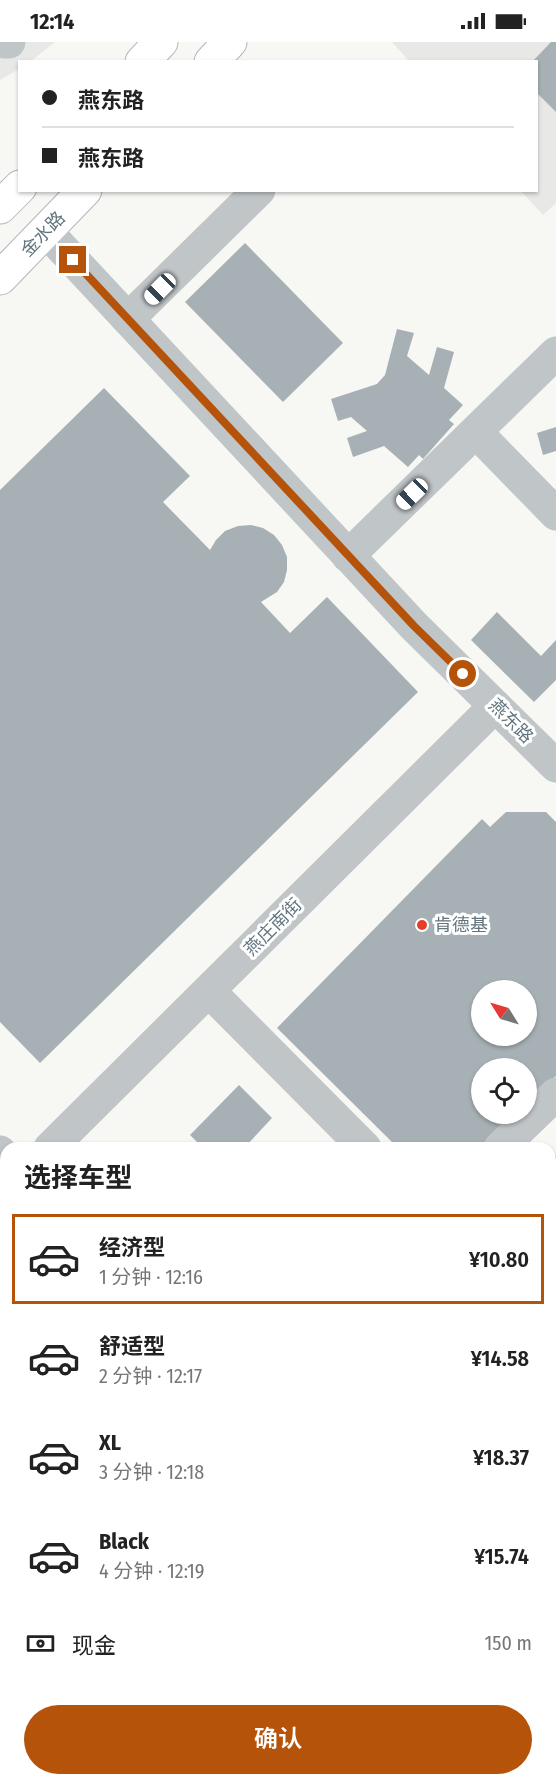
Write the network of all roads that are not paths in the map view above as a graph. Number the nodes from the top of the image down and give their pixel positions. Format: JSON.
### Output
{"nodes":[{"id":1,"x":4,"y":42,"type":"edge"},
{"id":2,"x":9,"y":42,"type":"edge"},
{"id":3,"x":161,"y":42,"type":"edge"},
{"id":4,"x":230,"y":42,"type":"edge"},
{"id":5,"x":144,"y":60,"type":"edge"},
{"id":6,"x":213,"y":60,"type":"edge"},
{"id":7,"x":83,"y":192,"type":"edge"},
{"id":8,"x":256,"y":192,"type":"edge"},
{"id":9,"x":46,"y":231,"type":"junction"},
{"id":10,"x":0,"y":278,"type":"edge"},
{"id":11,"x":128,"y":320,"type":"junction"},
{"id":12,"x":556,"y":353,"type":"edge"},
{"id":13,"x":476,"y":432,"type":"junction"},
{"id":14,"x":556,"y":514,"type":"edge"},
{"id":15,"x":348,"y":556,"type":"junction"},
{"id":16,"x":495,"y":706,"type":"junction"},
{"id":17,"x":552,"y":754,"type":"edge"},
{"id":18,"x":209,"y":991,"type":"junction"},
{"id":19,"x":556,"y":1094,"type":"edge"},
{"id":20,"x":56,"y":1142,"type":"edge"},
{"id":21,"x":358,"y":1142,"type":"edge"},
{"id":22,"x":506,"y":1142,"type":"edge"}],
"edges":[{"from":1,"to":2,"type":"street"},
{"from":3,"to":5,"type":"main road"},
{"from":4,"to":6,"type":"main road"},
{"from":7,"to":9,"type":"main road","name":"金水路"},
{"from":8,"to":11,"type":"street"},
{"from":9,"to":10,"type":"main road","name":"金水路"},
{"from":9,"to":11,"type":"street","name":"燕东路"},
{"from":11,"to":15,"type":"street","name":"燕东路"},
{"from":12,"to":13,"type":"street"},
{"from":13,"to":14,"type":"street"},
{"from":13,"to":15,"type":"street"},
{"from":15,"to":16,"type":"street","name":"燕东路"},
{"from":16,"to":17,"type":"street","name":"燕东路"},
{"from":16,"to":18,"type":"street","name":"燕庄南街"},
{"from":18,"to":20,"type":"street","name":"燕庄南街"},
{"from":18,"to":21,"type":"street"},
{"from":19,"to":22,"type":"street"}]}
